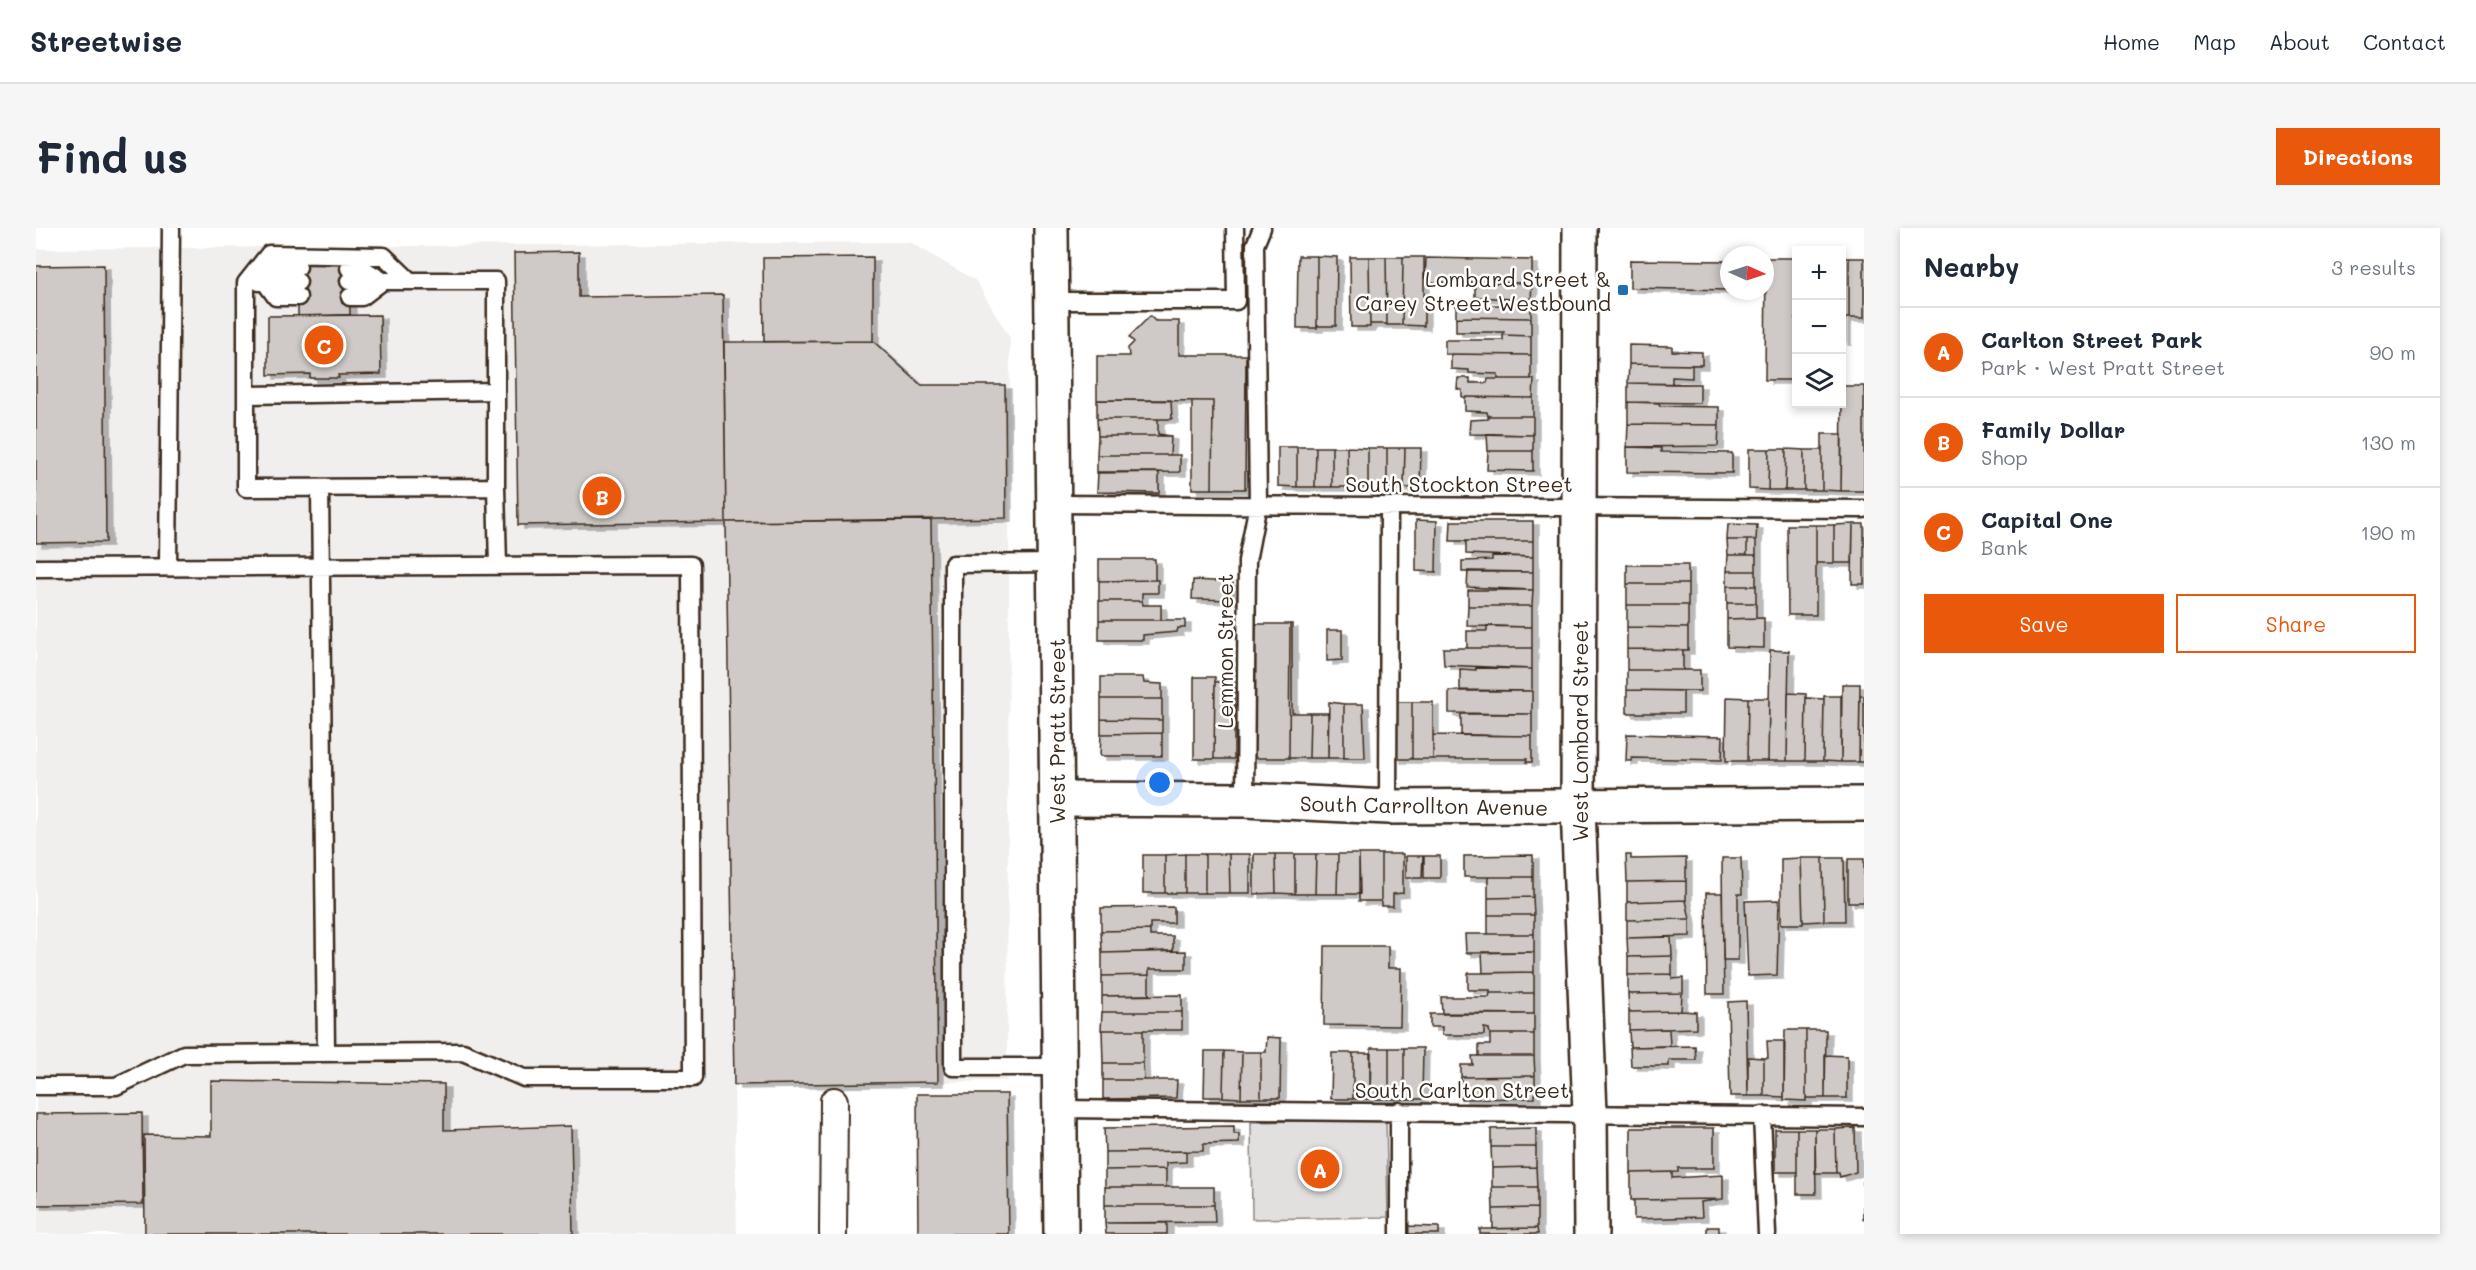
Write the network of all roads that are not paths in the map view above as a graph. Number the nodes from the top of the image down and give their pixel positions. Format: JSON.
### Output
{"nodes":[{"id":1,"x":171,"y":228,"type":"edge"},
{"id":2,"x":1052,"y":228,"type":"edge"},
{"id":3,"x":1235,"y":228,"type":"edge"},
{"id":4,"x":1262,"y":228,"type":"edge"},
{"id":5,"x":1580,"y":228,"type":"edge"},
{"id":6,"x":410,"y":281,"type":"junction"},
{"id":7,"x":298,"y":282,"type":"dead end"},
{"id":8,"x":349,"y":282,"type":"dead end"},
{"id":9,"x":246,"y":283,"type":"junction"},
{"id":10,"x":1052,"y":301,"type":"junction"},
{"id":11,"x":496,"y":391,"type":"junction"},
{"id":12,"x":246,"y":395,"type":"junction"},
{"id":13,"x":496,"y":487,"type":"junction"},
{"id":14,"x":320,"y":488,"type":"junction"},
{"id":15,"x":1054,"y":504,"type":"junction"},
{"id":16,"x":1258,"y":504,"type":"junction"},
{"id":17,"x":1389,"y":506,"type":"junction"},
{"id":18,"x":1580,"y":506,"type":"junction"},
{"id":19,"x":1864,"y":508,"type":"edge"},
{"id":20,"x":1055,"y":563,"type":"junction"},
{"id":21,"x":498,"y":566,"type":"junction"},
{"id":22,"x":168,"y":567,"type":"junction"},
{"id":23,"x":321,"y":567,"type":"junction"},
{"id":24,"x":36,"y":568,"type":"edge"},
{"id":25,"x":1057,"y":799,"type":"junction"},
{"id":26,"x":1245,"y":800,"type":"junction"},
{"id":27,"x":1864,"y":804,"type":"edge"},
{"id":28,"x":1388,"y":807,"type":"junction"},
{"id":29,"x":1578,"y":807,"type":"junction"},
{"id":30,"x":326,"y":1052,"type":"junction"},
{"id":31,"x":1059,"y":1067,"type":"junction"},
{"id":32,"x":36,"y":1086,"type":"edge"},
{"id":33,"x":834,"y":1101,"type":"dead end"},
{"id":34,"x":1060,"y":1110,"type":"junction"},
{"id":35,"x":1400,"y":1111,"type":"junction"},
{"id":36,"x":1590,"y":1113,"type":"junction"},
{"id":37,"x":1762,"y":1115,"type":"junction"},
{"id":38,"x":1864,"y":1117,"type":"edge"},
{"id":39,"x":833,"y":1234,"type":"edge"},
{"id":40,"x":1061,"y":1234,"type":"edge"},
{"id":41,"x":1399,"y":1234,"type":"edge"},
{"id":42,"x":1591,"y":1234,"type":"edge"},
{"id":43,"x":1767,"y":1234,"type":"edge"}],
"edges":[{"from":1,"to":22,"type":"lane"},
{"from":2,"to":10,"type":"main road","name":"West Pratt Street"},
{"from":3,"to":10,"type":"lane"},
{"from":4,"to":16,"type":"lane","name":"Lemmon Street"},
{"from":5,"to":18,"type":"main road","name":"West Lombard Street"},
{"from":6,"to":8,"type":"lane"},
{"from":6,"to":9,"type":"lane"},
{"from":6,"to":11,"type":"lane"},
{"from":7,"to":9,"type":"lane"},
{"from":9,"to":12,"type":"lane"},
{"from":10,"to":15,"type":"main road","name":"West Pratt Street"},
{"from":11,"to":12,"type":"lane"},
{"from":11,"to":13,"type":"lane"},
{"from":12,"to":14,"type":"lane"},
{"from":13,"to":14,"type":"lane"},
{"from":13,"to":21,"type":"lane"},
{"from":14,"to":23,"type":"lane"},
{"from":15,"to":16,"type":"lane","name":"South Stockton Street"},
{"from":15,"to":20,"type":"main road","name":"West Pratt Street"},
{"from":16,"to":17,"type":"lane","name":"South Stockton Street"},
{"from":16,"to":26,"type":"lane","name":"Lemmon Street"},
{"from":17,"to":18,"type":"lane","name":"South Stockton Street"},
{"from":17,"to":28,"type":"lane"},
{"from":18,"to":19,"type":"lane","name":"South Stockton Street"},
{"from":18,"to":29,"type":"main road","name":"West Lombard Street"},
{"from":20,"to":25,"type":"main road","name":"West Pratt Street"},
{"from":20,"to":31,"type":"lane"},
{"from":21,"to":23,"type":"lane"},
{"from":21,"to":30,"type":"lane"},
{"from":22,"to":23,"type":"lane"},
{"from":22,"to":24,"type":"lane"},
{"from":23,"to":30,"type":"lane"},
{"from":25,"to":26,"type":"main road","name":"South Carrollton Avenue"},
{"from":25,"to":31,"type":"main road","name":"West Pratt Street"},
{"from":26,"to":28,"type":"main road","name":"South Carrollton Avenue"},
{"from":27,"to":29,"type":"main road","name":"South Carrollton Avenue"},
{"from":28,"to":29,"type":"main road","name":"South Carrollton Avenue"},
{"from":29,"to":36,"type":"main road","name":"West Lombard Street"},
{"from":30,"to":32,"type":"lane"},
{"from":31,"to":34,"type":"main road","name":"West Pratt Street"},
{"from":33,"to":39,"type":"street"},
{"from":34,"to":35,"type":"lane","name":"South Carlton Street"},
{"from":34,"to":40,"type":"main road","name":"West Pratt Street"},
{"from":35,"to":36,"type":"lane","name":"South Carlton Street"},
{"from":35,"to":41,"type":"lane"},
{"from":36,"to":37,"type":"lane","name":"South Carlton Street"},
{"from":36,"to":42,"type":"main road","name":"West Lombard Street"},
{"from":37,"to":38,"type":"lane","name":"South Carlton Street"},
{"from":37,"to":43,"type":"lane"}]}
